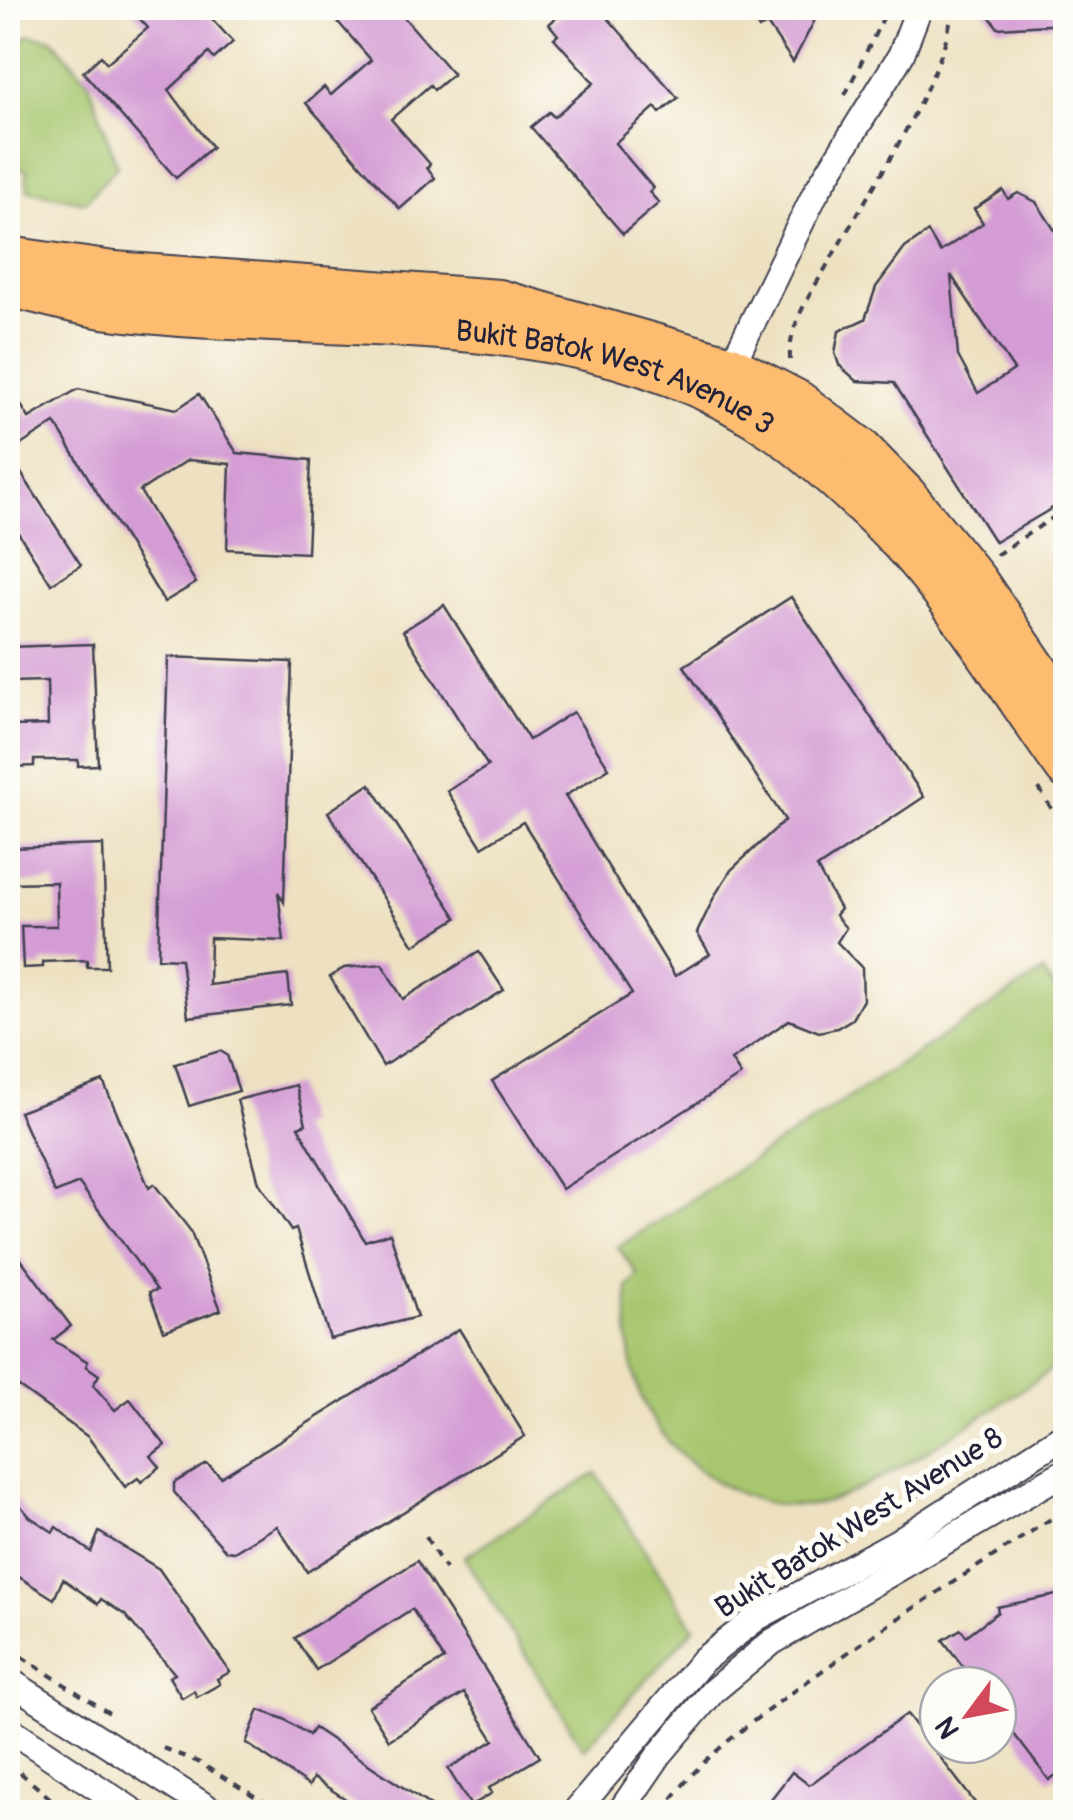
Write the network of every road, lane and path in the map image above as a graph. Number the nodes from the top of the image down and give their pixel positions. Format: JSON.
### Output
{"nodes":[{"id":1,"x":888,"y":8,"type":"edge"},
{"id":2,"x":919,"y":8,"type":"edge"},
{"id":3,"x":952,"y":8,"type":"edge"},
{"id":4,"x":838,"y":109,"type":"dead end"},
{"id":5,"x":8,"y":257,"type":"edge"},
{"id":6,"x":8,"y":286,"type":"edge"},
{"id":7,"x":790,"y":367,"type":"dead end"},
{"id":8,"x":724,"y":382,"type":"junction"},
{"id":9,"x":1066,"y":509,"type":"edge"},
{"id":10,"x":988,"y":560,"type":"dead end"},
{"id":11,"x":1066,"y":712,"type":"edge"},
{"id":12,"x":1052,"y":778,"type":"edge"},
{"id":13,"x":1066,"y":833,"type":"edge"},
{"id":14,"x":1066,"y":1434,"type":"edge"},
{"id":15,"x":1066,"y":1471,"type":"edge"},
{"id":16,"x":1066,"y":1509,"type":"edge"},
{"id":17,"x":426,"y":1536,"type":"dead end"},
{"id":18,"x":445,"y":1569,"type":"dead end"},
{"id":19,"x":8,"y":1648,"type":"edge"},
{"id":20,"x":8,"y":1680,"type":"edge"},
{"id":21,"x":112,"y":1715,"type":"dead end"},
{"id":22,"x":8,"y":1728,"type":"edge"},
{"id":23,"x":159,"y":1747,"type":"dead end"},
{"id":24,"x":8,"y":1762,"type":"edge"},
{"id":25,"x":66,"y":1812,"type":"edge"},
{"id":26,"x":134,"y":1812,"type":"edge"},
{"id":27,"x":214,"y":1812,"type":"edge"},
{"id":28,"x":282,"y":1812,"type":"edge"},
{"id":29,"x":576,"y":1812,"type":"edge"},
{"id":30,"x":620,"y":1812,"type":"edge"},
{"id":31,"x":663,"y":1812,"type":"edge"}],
"edges":[{"from":1,"to":4,"type":"path"},
{"from":2,"to":8,"type":"street"},
{"from":3,"to":7,"type":"path"},
{"from":5,"to":8,"type":"main road","name":"Bukit Batok West Avenue 3"},
{"from":6,"to":8,"type":"main road","name":"Bukit Batok West Avenue 3"},
{"from":8,"to":11,"type":"main road","name":"Bukit Batok West Avenue 3"},
{"from":8,"to":12,"type":"main road","name":"Bukit Batok West Avenue 3"},
{"from":9,"to":10,"type":"path"},
{"from":12,"to":13,"type":"path"},
{"from":14,"to":29,"type":"street","name":"Bukit Batok West Avenue 8"},
{"from":15,"to":30,"type":"street","name":"Bukit Batok West Avenue 8"},
{"from":16,"to":31,"type":"path"},
{"from":17,"to":18,"type":"path"},
{"from":19,"to":21,"type":"path"},
{"from":20,"to":27,"type":"street"},
{"from":22,"to":26,"type":"street"},
{"from":23,"to":28,"type":"path"},
{"from":24,"to":25,"type":"path"}]}
